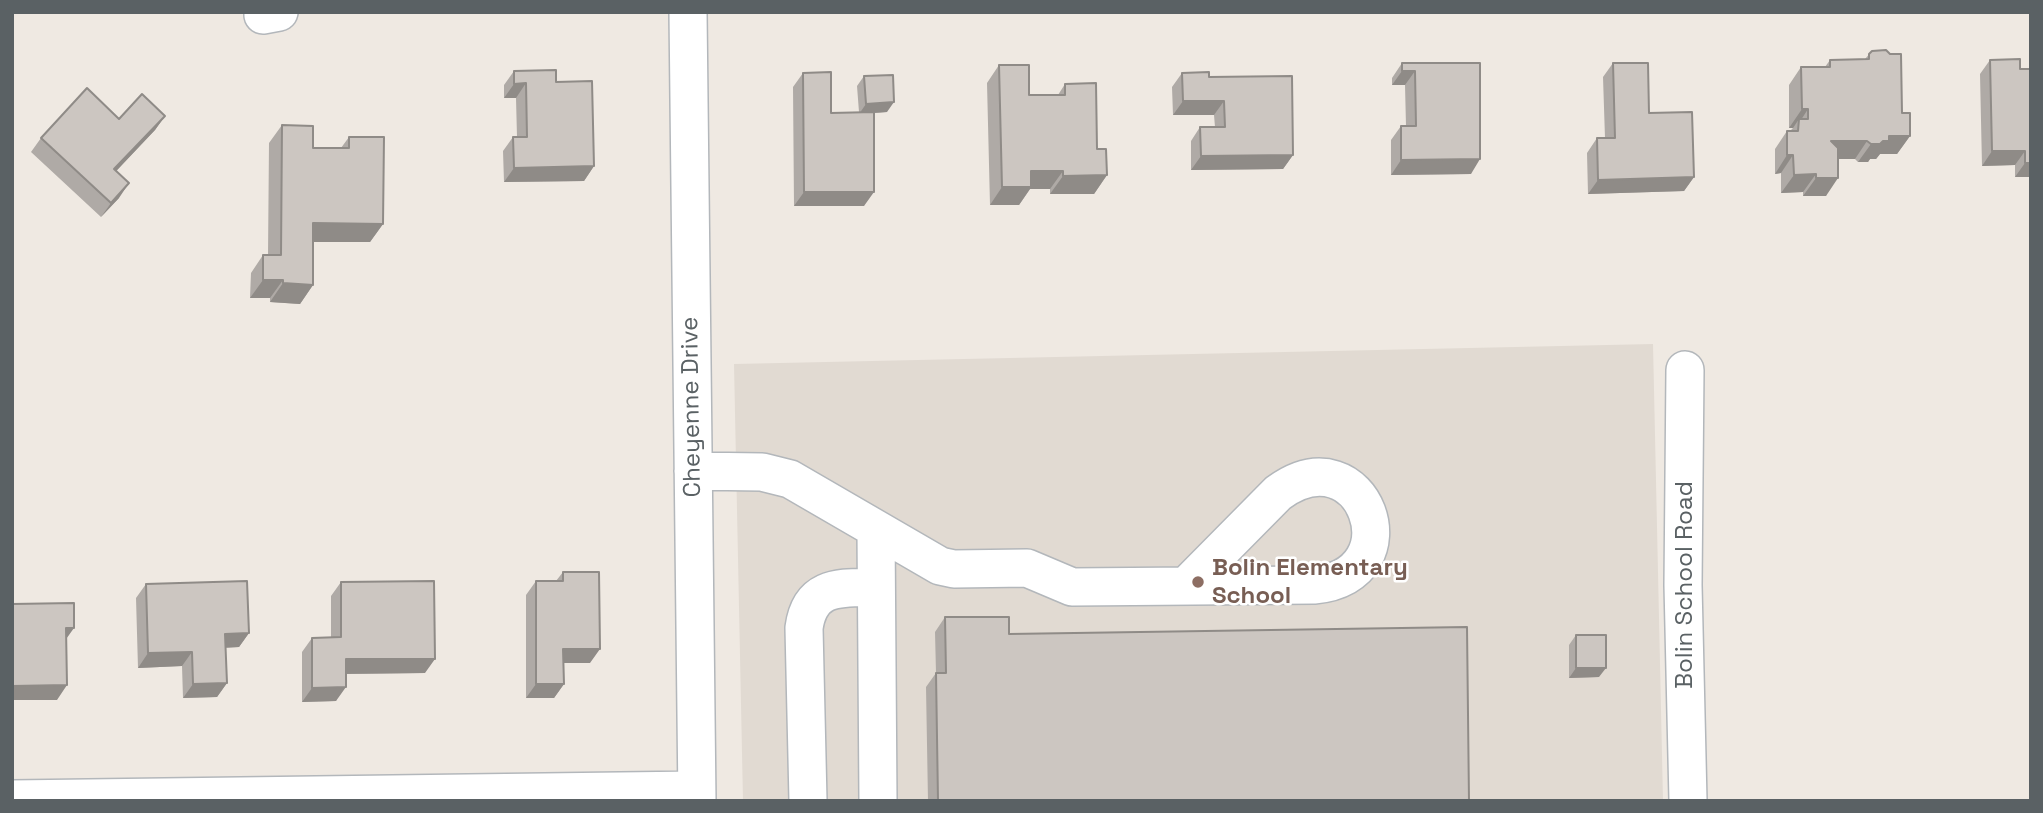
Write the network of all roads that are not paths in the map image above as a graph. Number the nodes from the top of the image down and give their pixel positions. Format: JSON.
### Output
{"nodes":[{"id":1,"x":688,"y":12,"type":"edge"},
{"id":2,"x":1685,"y":370,"type":"dead end"},
{"id":3,"x":693,"y":471,"type":"junction"},
{"id":4,"x":876,"y":530,"type":"junction"},
{"id":5,"x":1186,"y":586,"type":"junction"},
{"id":6,"x":876,"y":587,"type":"junction"},
{"id":7,"x":696,"y":795,"type":"edge"},
{"id":8,"x":12,"y":799,"type":"edge"},
{"id":9,"x":808,"y":801,"type":"edge"},
{"id":10,"x":878,"y":801,"type":"edge"},
{"id":11,"x":1688,"y":801,"type":"edge"}],
"edges":[{"from":1,"to":3,"type":"street","name":"Cheyenne Drive"},
{"from":2,"to":11,"type":"street","name":"Bolin School Road"},
{"from":3,"to":4,"type":"street"},
{"from":3,"to":7,"type":"street","name":"Cheyenne Drive"},
{"from":4,"to":5,"type":"street"},
{"from":4,"to":6,"type":"street"},
{"from":5,"to":5,"type":"street"},
{"from":6,"to":9,"type":"street"},
{"from":6,"to":10,"type":"street"},
{"from":7,"to":8,"type":"street"}]}
